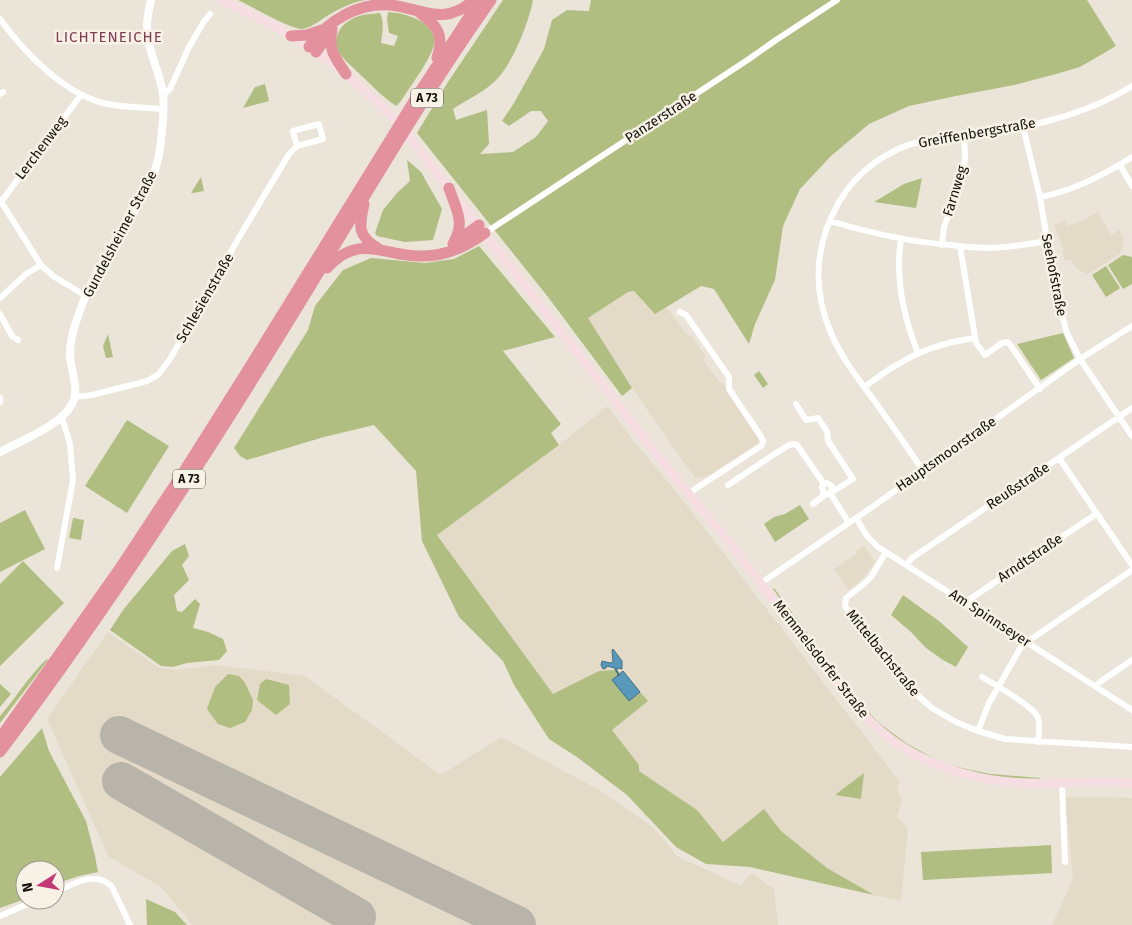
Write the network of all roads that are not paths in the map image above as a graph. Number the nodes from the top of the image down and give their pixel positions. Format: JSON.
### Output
{"nodes":[{"id":1,"x":151,"y":0,"type":"edge"},
{"id":2,"x":220,"y":0,"type":"edge"},
{"id":3,"x":474,"y":0,"type":"edge"},
{"id":4,"x":480,"y":0,"type":"edge"},
{"id":5,"x":492,"y":0,"type":"edge"},
{"id":6,"x":837,"y":0,"type":"edge"},
{"id":7,"x":418,"y":12,"type":"junction"},
{"id":8,"x":210,"y":14,"type":"dead end"},
{"id":9,"x":0,"y":19,"type":"edge"},
{"id":10,"x":331,"y":26,"type":"junction"},
{"id":11,"x":291,"y":36,"type":"junction"},
{"id":12,"x":313,"y":50,"type":"junction"},
{"id":13,"x":434,"y":69,"type":"junction"},
{"id":14,"x":346,"y":74,"type":"junction"},
{"id":15,"x":1132,"y":86,"type":"edge"},
{"id":16,"x":81,"y":95,"type":"junction"},
{"id":17,"x":163,"y":95,"type":"junction"},
{"id":18,"x":164,"y":109,"type":"junction"},
{"id":19,"x":1023,"y":127,"type":"junction"},
{"id":20,"x":964,"y":137,"type":"junction"},
{"id":21,"x":297,"y":146,"type":"junction"},
{"id":22,"x":1132,"y":157,"type":"edge"},
{"id":23,"x":1120,"y":165,"type":"junction"},
{"id":24,"x":1132,"y":186,"type":"edge"},
{"id":25,"x":449,"y":188,"type":"junction"},
{"id":26,"x":365,"y":196,"type":"junction"},
{"id":27,"x":1040,"y":197,"type":"junction"},
{"id":28,"x":0,"y":201,"type":"edge"},
{"id":29,"x":830,"y":221,"type":"junction"},
{"id":30,"x":482,"y":229,"type":"junction"},
{"id":31,"x":901,"y":239,"type":"junction"},
{"id":32,"x":1047,"y":241,"type":"junction"},
{"id":33,"x":454,"y":244,"type":"junction"},
{"id":34,"x":942,"y":245,"type":"junction"},
{"id":35,"x":960,"y":246,"type":"junction"},
{"id":36,"x":379,"y":249,"type":"junction"},
{"id":37,"x":442,"y":254,"type":"junction"},
{"id":38,"x":41,"y":265,"type":"junction"},
{"id":39,"x":313,"y":282,"type":"junction"},
{"id":40,"x":86,"y":296,"type":"junction"},
{"id":41,"x":0,"y":298,"type":"edge"},
{"id":42,"x":680,"y":312,"type":"dead end"},
{"id":43,"x":0,"y":314,"type":"edge"},
{"id":44,"x":1132,"y":326,"type":"edge"},
{"id":45,"x":974,"y":338,"type":"junction"},
{"id":46,"x":18,"y":340,"type":"dead end"},
{"id":47,"x":918,"y":353,"type":"junction"},
{"id":48,"x":1080,"y":359,"type":"junction"},
{"id":49,"x":864,"y":387,"type":"junction"},
{"id":50,"x":1040,"y":389,"type":"junction"},
{"id":51,"x":75,"y":397,"type":"junction"},
{"id":52,"x":796,"y":404,"type":"dead end"},
{"id":53,"x":1132,"y":408,"type":"edge"},
{"id":54,"x":1119,"y":417,"type":"junction"},
{"id":55,"x":61,"y":418,"type":"junction"},
{"id":56,"x":1132,"y":436,"type":"edge"},
{"id":57,"x":0,"y":452,"type":"edge"},
{"id":58,"x":1059,"y":458,"type":"junction"},
{"id":59,"x":923,"y":470,"type":"junction"},
{"id":60,"x":728,"y":485,"type":"dead end"},
{"id":61,"x":689,"y":493,"type":"junction"},
{"id":62,"x":830,"y":493,"type":"junction"},
{"id":63,"x":813,"y":504,"type":"dead end"},
{"id":64,"x":1096,"y":514,"type":"junction"},
{"id":65,"x":856,"y":518,"type":"junction"},
{"id":66,"x":849,"y":523,"type":"junction"},
{"id":67,"x":886,"y":552,"type":"junction"},
{"id":68,"x":906,"y":565,"type":"junction"},
{"id":69,"x":1132,"y":566,"type":"edge"},
{"id":70,"x":57,"y":568,"type":"dead end"},
{"id":71,"x":1132,"y":570,"type":"edge"},
{"id":72,"x":761,"y":583,"type":"junction"},
{"id":73,"x":966,"y":603,"type":"junction"},
{"id":74,"x":1026,"y":641,"type":"junction"},
{"id":75,"x":1132,"y":660,"type":"edge"},
{"id":76,"x":982,"y":676,"type":"dead end"},
{"id":77,"x":998,"y":686,"type":"junction"},
{"id":78,"x":1096,"y":686,"type":"junction"},
{"id":79,"x":1132,"y":710,"type":"edge"},
{"id":80,"x":978,"y":731,"type":"junction"},
{"id":81,"x":0,"y":738,"type":"edge"},
{"id":82,"x":1038,"y":742,"type":"junction"},
{"id":83,"x":1132,"y":747,"type":"edge"},
{"id":84,"x":0,"y":752,"type":"edge"},
{"id":85,"x":1062,"y":783,"type":"junction"},
{"id":86,"x":1132,"y":783,"type":"edge"},
{"id":87,"x":1065,"y":862,"type":"dead end"},
{"id":88,"x":65,"y":888,"type":"edge"},
{"id":89,"x":15,"y":910,"type":"edge"},
{"id":90,"x":0,"y":916,"type":"edge"},
{"id":91,"x":130,"y":925,"type":"edge"}],
"edges":[{"from":1,"to":17,"type":"street","name":"Gundelsheimer Straße"},
{"from":2,"to":11,"type":"main road","name":"Memmelsdorfer Straße"},
{"from":3,"to":7,"type":"highway"},
{"from":4,"to":13,"type":"highway","number":"A 73"},
{"from":5,"to":26,"type":"highway","number":"A 73"},
{"from":6,"to":30,"type":"street","name":"Panzerstraße"},
{"from":7,"to":10,"type":"highway"},
{"from":7,"to":13,"type":"highway"},
{"from":8,"to":17,"type":"street"},
{"from":9,"to":16,"type":"street"},
{"from":10,"to":11,"type":"highway"},
{"from":10,"to":12,"type":"highway"},
{"from":10,"to":14,"type":"highway"},
{"from":11,"to":12,"type":"main road","name":"Memmelsdorfer Straße"},
{"from":12,"to":14,"type":"main road","name":"Memmelsdorfer Straße"},
{"from":13,"to":81,"type":"highway","number":"A 73"},
{"from":14,"to":25,"type":"main road","name":"Memmelsdorfer Straße"},
{"from":15,"to":19,"type":"street","name":"Greiffenbergstraße"},
{"from":16,"to":18,"type":"street"},
{"from":16,"to":28,"type":"street","name":"Lerchenweg"},
{"from":17,"to":18,"type":"street","name":"Gundelsheimer Straße"},
{"from":18,"to":40,"type":"street","name":"Gundelsheimer Straße"},
{"from":19,"to":20,"type":"street","name":"Greiffenbergstraße"},
{"from":19,"to":27,"type":"street","name":"Seehofstraße"},
{"from":20,"to":29,"type":"street","name":"Greiffenbergstraße"},
{"from":20,"to":34,"type":"street","name":"Farnweg"},
{"from":21,"to":21,"type":"street","name":"Schlesienstraße"},
{"from":21,"to":51,"type":"street","name":"Schlesienstraße"},
{"from":22,"to":23,"type":"street"},
{"from":23,"to":24,"type":"street"},
{"from":23,"to":27,"type":"street"},
{"from":25,"to":30,"type":"main road","name":"Memmelsdorfer Straße"},
{"from":25,"to":33,"type":"highway"},
{"from":26,"to":36,"type":"highway"},
{"from":26,"to":39,"type":"highway","number":"A 73"},
{"from":27,"to":32,"type":"street","name":"Seehofstraße"},
{"from":28,"to":38,"type":"street"},
{"from":29,"to":31,"type":"street"},
{"from":29,"to":49,"type":"street","name":"Greiffenbergstraße"},
{"from":30,"to":33,"type":"highway"},
{"from":30,"to":37,"type":"highway"},
{"from":30,"to":61,"type":"main road","name":"Memmelsdorfer Straße"},
{"from":31,"to":34,"type":"street"},
{"from":31,"to":47,"type":"street"},
{"from":32,"to":35,"type":"street"},
{"from":32,"to":48,"type":"street","name":"Seehofstraße"},
{"from":33,"to":37,"type":"highway"},
{"from":34,"to":35,"type":"street"},
{"from":35,"to":45,"type":"street"},
{"from":36,"to":37,"type":"highway"},
{"from":36,"to":39,"type":"highway"},
{"from":38,"to":40,"type":"street"},
{"from":38,"to":41,"type":"street"},
{"from":39,"to":84,"type":"highway","number":"A 73"},
{"from":40,"to":51,"type":"street","name":"Gundelsheimer Straße"},
{"from":42,"to":61,"type":"street"},
{"from":43,"to":46,"type":"street"},
{"from":44,"to":48,"type":"street","name":"Hauptsmoorstraße"},
{"from":45,"to":47,"type":"street"},
{"from":45,"to":50,"type":"street"},
{"from":47,"to":49,"type":"street"},
{"from":48,"to":50,"type":"street","name":"Hauptsmoorstraße"},
{"from":48,"to":54,"type":"street","name":"Seehofstraße"},
{"from":49,"to":59,"type":"street","name":"Greiffenbergstraße"},
{"from":50,"to":59,"type":"street","name":"Hauptsmoorstraße"},
{"from":51,"to":55,"type":"street"},
{"from":52,"to":62,"type":"street"},
{"from":53,"to":54,"type":"street","name":"Reußstraße"},
{"from":54,"to":56,"type":"street","name":"Seehofstraße"},
{"from":54,"to":58,"type":"street","name":"Reußstraße"},
{"from":55,"to":57,"type":"street"},
{"from":55,"to":70,"type":"street"},
{"from":58,"to":64,"type":"street"},
{"from":58,"to":68,"type":"street","name":"Reußstraße"},
{"from":59,"to":65,"type":"street","name":"Hauptsmoorstraße"},
{"from":60,"to":62,"type":"street"},
{"from":61,"to":72,"type":"main road","name":"Memmelsdorfer Straße"},
{"from":62,"to":63,"type":"street"},
{"from":62,"to":66,"type":"street"},
{"from":64,"to":69,"type":"street"},
{"from":64,"to":73,"type":"street","name":"Arndtstraße"},
{"from":65,"to":66,"type":"street","name":"Hauptsmoorstraße"},
{"from":65,"to":67,"type":"street","name":"Am Spinnseyer"},
{"from":66,"to":72,"type":"street","name":"Hauptsmoorstraße"},
{"from":67,"to":68,"type":"street","name":"Am Spinnseyer"},
{"from":67,"to":80,"type":"street","name":"Mittelbachstraße"},
{"from":68,"to":73,"type":"street","name":"Am Spinnseyer"},
{"from":71,"to":74,"type":"street"},
{"from":72,"to":85,"type":"main road","name":"Memmelsdorfer Straße"},
{"from":73,"to":74,"type":"street","name":"Am Spinnseyer"},
{"from":74,"to":77,"type":"street"},
{"from":74,"to":78,"type":"street","name":"Am Spinnseyer"},
{"from":75,"to":78,"type":"street"},
{"from":76,"to":77,"type":"street"},
{"from":77,"to":80,"type":"street"},
{"from":77,"to":82,"type":"street"},
{"from":78,"to":79,"type":"street","name":"Am Spinnseyer"},
{"from":80,"to":82,"type":"street","name":"Mittelbachstraße"},
{"from":82,"to":83,"type":"street","name":"Mittelbachstraße"},
{"from":85,"to":86,"type":"main road","name":"Memmelsdorfer Straße"},
{"from":85,"to":87,"type":"street"},
{"from":88,"to":91,"type":"street"},
{"from":89,"to":90,"type":"street"}]}
